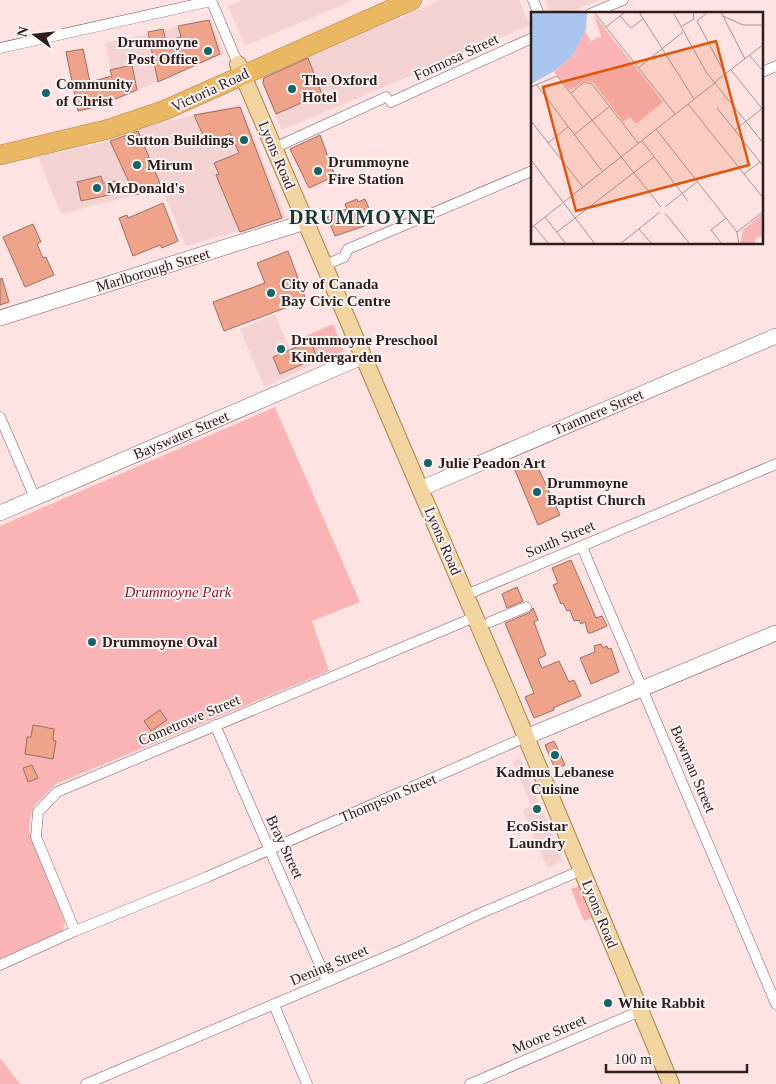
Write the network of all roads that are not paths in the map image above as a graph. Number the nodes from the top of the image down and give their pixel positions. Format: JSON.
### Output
{"nodes":[{"id":1,"x":211,"y":0,"type":"edge"},
{"id":2,"x":386,"y":0,"type":"edge"},
{"id":3,"x":412,"y":0,"type":"edge"},
{"id":4,"x":533,"y":0,"type":"edge"},
{"id":5,"x":623,"y":0,"type":"edge"},
{"id":6,"x":538,"y":12,"type":"edge"},
{"id":7,"x":595,"y":12,"type":"edge"},
{"id":8,"x":531,"y":38,"type":"edge"},
{"id":9,"x":0,"y":48,"type":"edge"},
{"id":10,"x":776,"y":66,"type":"edge"},
{"id":11,"x":240,"y":70,"type":"junction"},
{"id":12,"x":764,"y":71,"type":"edge"},
{"id":13,"x":0,"y":144,"type":"edge"},
{"id":14,"x":274,"y":148,"type":"junction"},
{"id":15,"x":0,"y":155,"type":"edge"},
{"id":16,"x":531,"y":171,"type":"edge"},
{"id":17,"x":305,"y":222,"type":"junction"},
{"id":18,"x":323,"y":266,"type":"junction"},
{"id":19,"x":0,"y":318,"type":"edge"},
{"id":20,"x":776,"y":336,"type":"edge"},
{"id":21,"x":362,"y":357,"type":"junction"},
{"id":22,"x":0,"y":417,"type":"edge"},
{"id":23,"x":776,"y":464,"type":"edge"},
{"id":24,"x":420,"y":489,"type":"junction"},
{"id":25,"x":35,"y":498,"type":"junction"},
{"id":26,"x":0,"y":513,"type":"edge"},
{"id":27,"x":582,"y":547,"type":"junction"},
{"id":28,"x":466,"y":595,"type":"junction"},
{"id":29,"x":526,"y":607,"type":"dead end"},
{"id":30,"x":483,"y":620,"type":"junction"},
{"id":31,"x":776,"y":633,"type":"edge"},
{"id":32,"x":642,"y":689,"type":"junction"},
{"id":33,"x":215,"y":726,"type":"junction"},
{"id":34,"x":526,"y":737,"type":"junction"},
{"id":35,"x":269,"y":850,"type":"junction"},
{"id":36,"x":582,"y":870,"type":"junction"},
{"id":37,"x":75,"y":931,"type":"junction"},
{"id":38,"x":0,"y":965,"type":"edge"},
{"id":39,"x":327,"y":982,"type":"junction"},
{"id":40,"x":776,"y":1004,"type":"edge"},
{"id":41,"x":274,"y":1005,"type":"junction"},
{"id":42,"x":640,"y":1011,"type":"junction"},
{"id":43,"x":86,"y":1084,"type":"edge"},
{"id":44,"x":307,"y":1084,"type":"edge"},
{"id":45,"x":470,"y":1084,"type":"edge"},
{"id":46,"x":671,"y":1084,"type":"edge"}],
"edges":[{"from":1,"to":9,"type":"street"},
{"from":1,"to":11,"type":"street","name":"Lyons Road"},
{"from":2,"to":11,"type":"highway","name":"Victoria Road"},
{"from":3,"to":11,"type":"highway","name":"Victoria Road"},
{"from":4,"to":6,"type":"street"},
{"from":5,"to":7,"type":"street"},
{"from":8,"to":14,"type":"street","name":"Formosa Street"},
{"from":10,"to":12,"type":"street"},
{"from":11,"to":13,"type":"highway","name":"Victoria Road"},
{"from":11,"to":14,"type":"main road","name":"Lyons Road"},
{"from":11,"to":15,"type":"highway","name":"Victoria Road"},
{"from":14,"to":17,"type":"main road","name":"Lyons Road"},
{"from":16,"to":18,"type":"street"},
{"from":17,"to":18,"type":"main road","name":"Lyons Road"},
{"from":17,"to":19,"type":"street","name":"Marlborough Street"},
{"from":18,"to":21,"type":"main road","name":"Lyons Road"},
{"from":20,"to":24,"type":"street","name":"Tranmere Street"},
{"from":21,"to":24,"type":"main road","name":"Lyons Road"},
{"from":21,"to":25,"type":"street","name":"Bayswater Street"},
{"from":22,"to":25,"type":"street"},
{"from":23,"to":27,"type":"street","name":"South Street"},
{"from":24,"to":28,"type":"main road","name":"Lyons Road"},
{"from":25,"to":26,"type":"street","name":"Bayswater Street"},
{"from":27,"to":28,"type":"street","name":"South Street"},
{"from":27,"to":32,"type":"street","name":"Bowman Street"},
{"from":28,"to":30,"type":"main road","name":"Lyons Road"},
{"from":29,"to":30,"type":"street","name":"Cometrowe Street"},
{"from":30,"to":33,"type":"street","name":"Cometrowe Street"},
{"from":30,"to":34,"type":"main road","name":"Lyons Road"},
{"from":31,"to":32,"type":"street","name":"Thompson Street"},
{"from":32,"to":34,"type":"street","name":"Thompson Street"},
{"from":32,"to":40,"type":"street","name":"Bowman Street"},
{"from":33,"to":35,"type":"street","name":"Bray Street"},
{"from":33,"to":37,"type":"street","name":"Cometrowe Street"},
{"from":34,"to":35,"type":"street","name":"Thompson Street"},
{"from":34,"to":36,"type":"main road","name":"Lyons Road"},
{"from":35,"to":37,"type":"street","name":"Thompson Street"},
{"from":35,"to":39,"type":"street","name":"Bray Street"},
{"from":36,"to":39,"type":"street","name":"Dening Street"},
{"from":36,"to":42,"type":"main road","name":"Lyons Road"},
{"from":37,"to":38,"type":"street","name":"Thompson Street"},
{"from":39,"to":41,"type":"street","name":"Dening Street"},
{"from":41,"to":43,"type":"street","name":"Dening Street"},
{"from":41,"to":44,"type":"street"},
{"from":42,"to":45,"type":"street","name":"Moore Street"},
{"from":42,"to":46,"type":"main road","name":"Lyons Road"}]}
